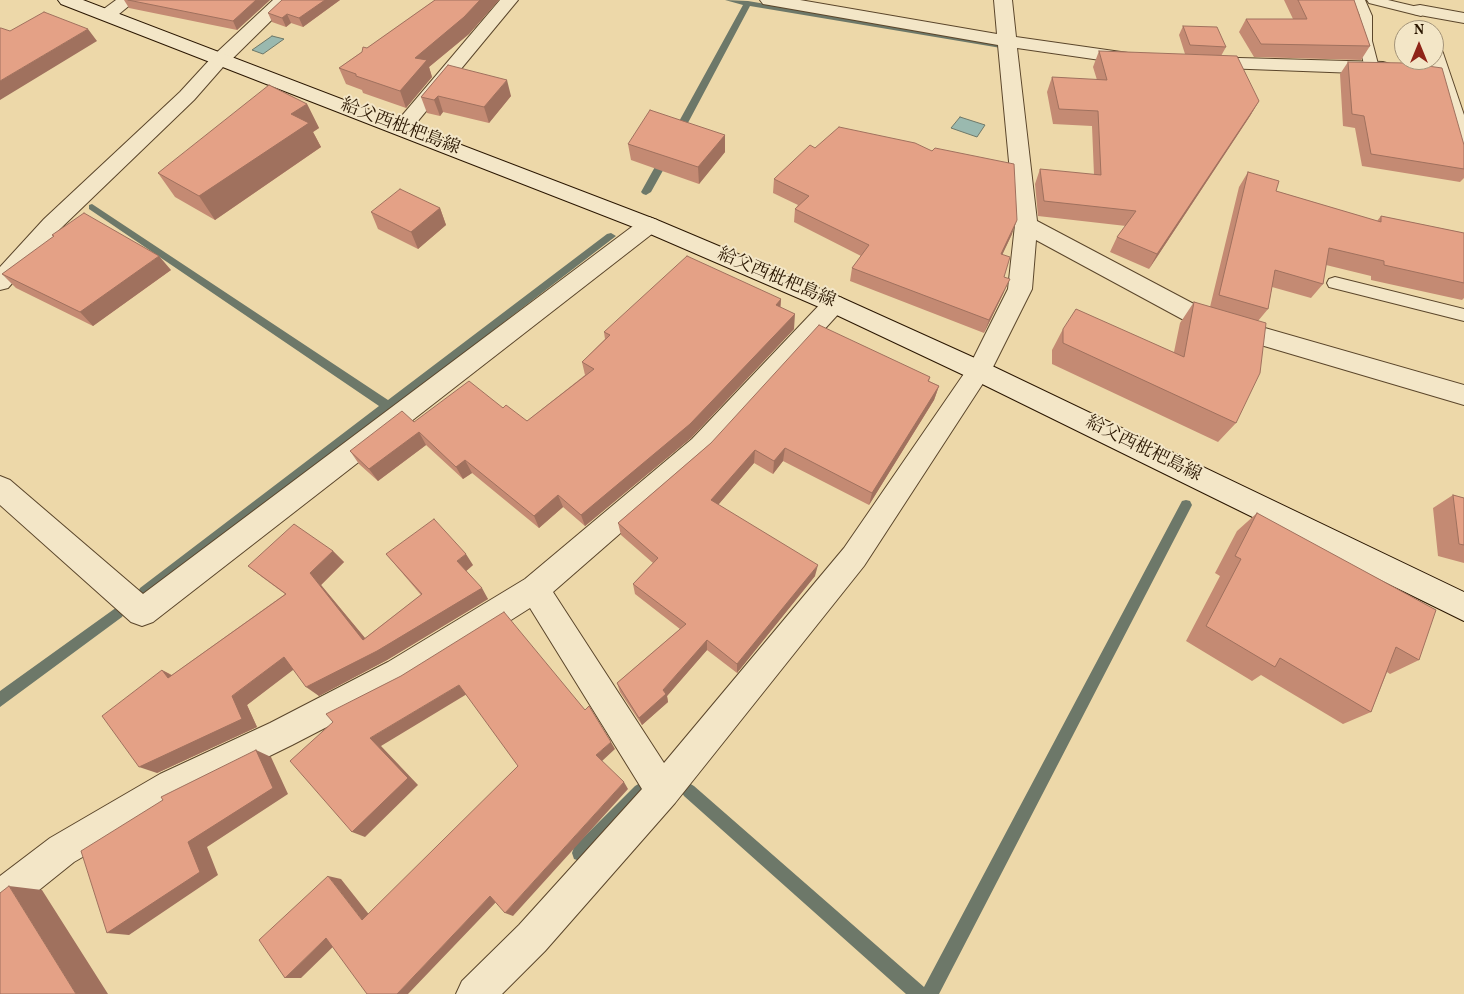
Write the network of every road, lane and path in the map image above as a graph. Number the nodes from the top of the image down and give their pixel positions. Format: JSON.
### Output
{"nodes":[{"id":1,"x":67,"y":0,"type":"edge"},
{"id":2,"x":127,"y":0,"type":"edge"},
{"id":3,"x":282,"y":0,"type":"edge"},
{"id":4,"x":508,"y":0,"type":"edge"},
{"id":5,"x":769,"y":0,"type":"edge"},
{"id":6,"x":1004,"y":0,"type":"edge"},
{"id":7,"x":1359,"y":0,"type":"edge"},
{"id":8,"x":1373,"y":0,"type":"edge"},
{"id":9,"x":1419,"y":7,"type":"edge"},
{"id":10,"x":107,"y":15,"type":"junction"},
{"id":11,"x":1464,"y":18,"type":"edge"},
{"id":12,"x":1424,"y":20,"type":"edge"},
{"id":13,"x":1008,"y":41,"type":"junction"},
{"id":14,"x":221,"y":59,"type":"junction"},
{"id":15,"x":1151,"y":60,"type":"edge"},
{"id":16,"x":1181,"y":62,"type":"edge"},
{"id":17,"x":1372,"y":68,"type":"junction"},
{"id":18,"x":1394,"y":68,"type":"edge"},
{"id":19,"x":1433,"y":70,"type":"edge"},
{"id":20,"x":401,"y":129,"type":"junction"},
{"id":21,"x":1464,"y":145,"type":"edge"},
{"id":22,"x":649,"y":225,"type":"junction"},
{"id":23,"x":1026,"y":225,"type":"junction"},
{"id":24,"x":0,"y":282,"type":"edge"},
{"id":25,"x":1335,"y":283,"type":"dead end"},
{"id":26,"x":834,"y":304,"type":"junction"},
{"id":27,"x":1464,"y":315,"type":"edge"},
{"id":28,"x":979,"y":370,"type":"junction"},
{"id":29,"x":1464,"y":395,"type":"edge"},
{"id":30,"x":0,"y":488,"type":"edge"},
{"id":31,"x":535,"y":588,"type":"junction"},
{"id":32,"x":1464,"y":606,"type":"edge"},
{"id":33,"x":663,"y":791,"type":"junction"},
{"id":34,"x":0,"y":898,"type":"edge"},
{"id":35,"x":475,"y":994,"type":"edge"}],
"edges":[{"from":1,"to":10,"type":"street","name":"給父西枇杷島線"},
{"from":2,"to":10,"type":"street"},
{"from":3,"to":14,"type":"street"},
{"from":4,"to":20,"type":"street"},
{"from":5,"to":13,"type":"street"},
{"from":6,"to":13,"type":"street"},
{"from":7,"to":17,"type":"lane"},
{"from":8,"to":9,"type":"lane"},
{"from":9,"to":11,"type":"street"},
{"from":9,"to":12,"type":"street"},
{"from":10,"to":14,"type":"street","name":"給父西枇杷島線"},
{"from":13,"to":15,"type":"street"},
{"from":13,"to":23,"type":"street"},
{"from":14,"to":20,"type":"street","name":"給父西枇杷島線"},
{"from":14,"to":24,"type":"street"},
{"from":16,"to":17,"type":"street"},
{"from":17,"to":18,"type":"street"},
{"from":19,"to":21,"type":"street"},
{"from":20,"to":22,"type":"street","name":"給父西枇杷島線"},
{"from":22,"to":26,"type":"street","name":"給父西枇杷島線"},
{"from":22,"to":30,"type":"street"},
{"from":23,"to":28,"type":"street"},
{"from":23,"to":29,"type":"street"},
{"from":25,"to":27,"type":"lane"},
{"from":26,"to":28,"type":"street","name":"給父西枇杷島線"},
{"from":26,"to":31,"type":"street"},
{"from":28,"to":32,"type":"street","name":"給父西枇杷島線"},
{"from":28,"to":33,"type":"street"},
{"from":31,"to":33,"type":"street"},
{"from":31,"to":34,"type":"street"},
{"from":33,"to":35,"type":"street"}]}
